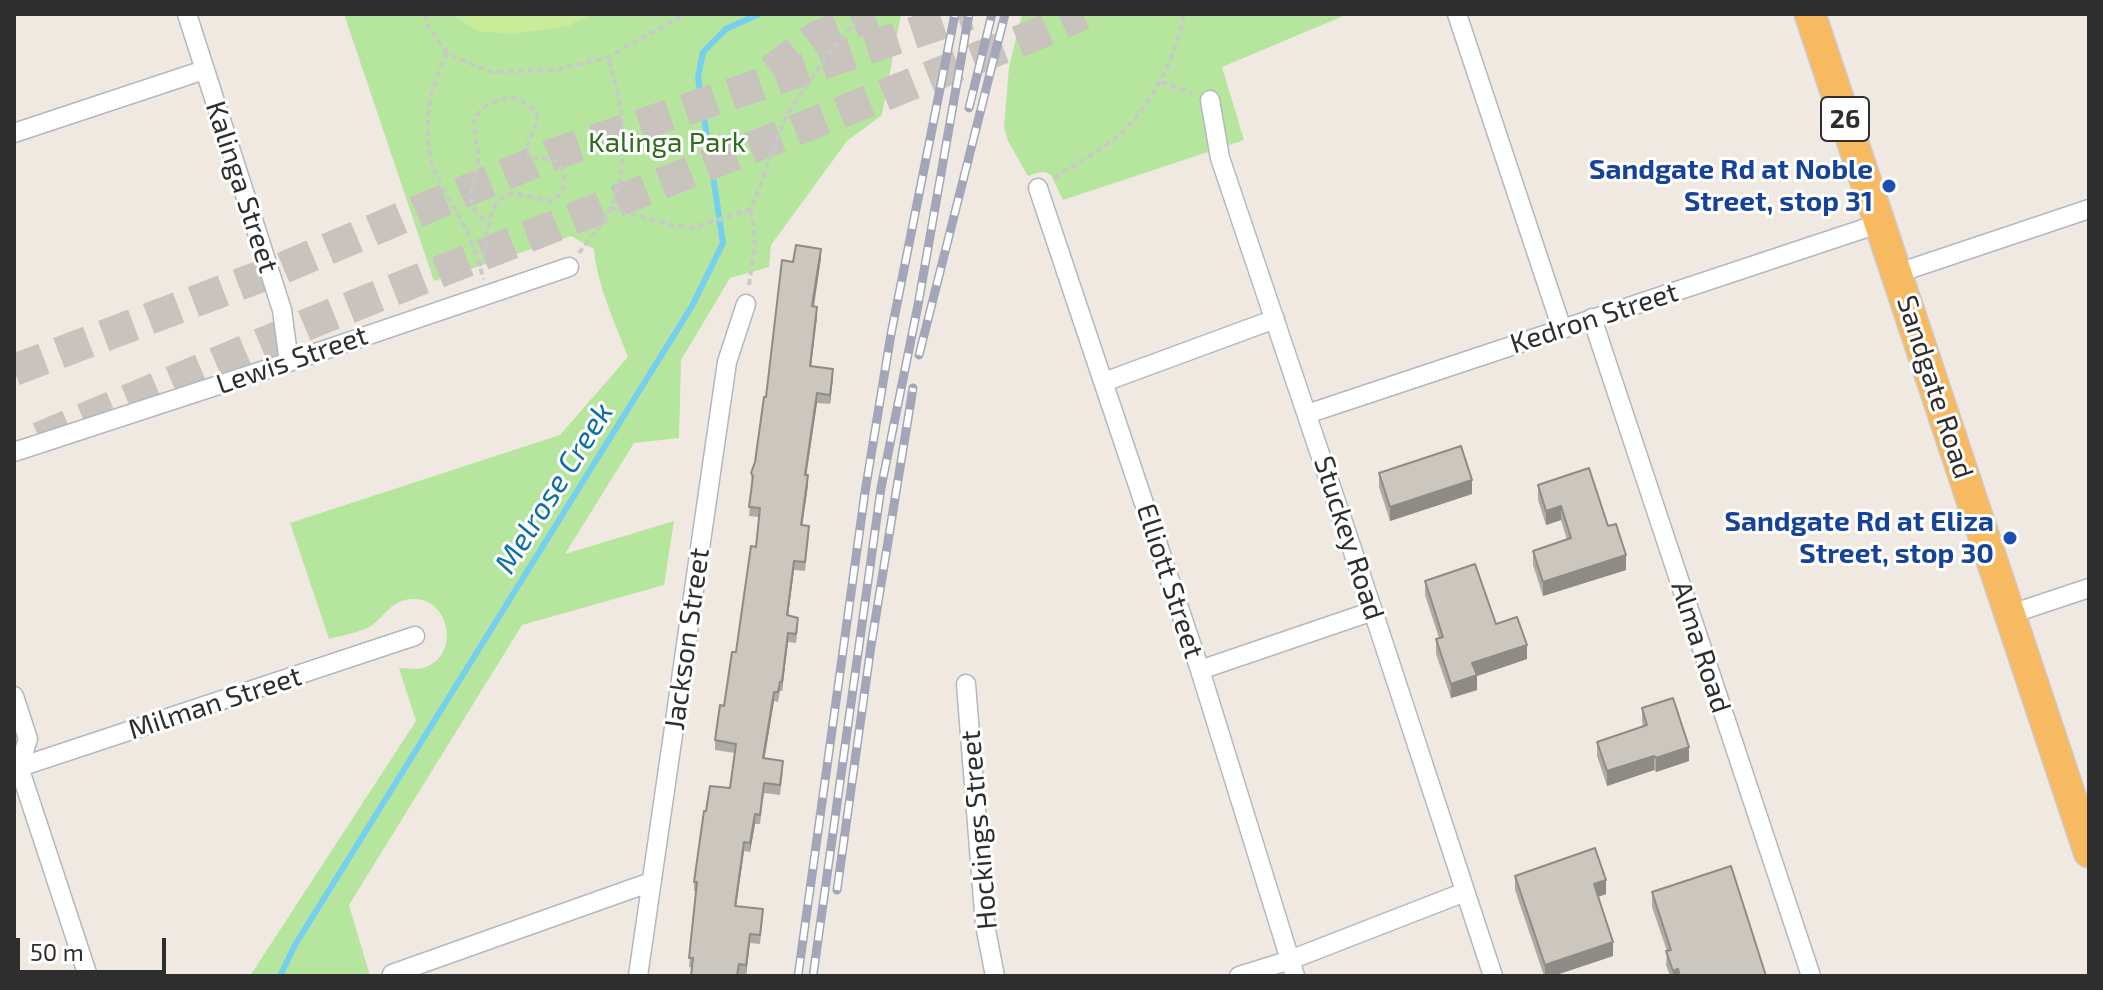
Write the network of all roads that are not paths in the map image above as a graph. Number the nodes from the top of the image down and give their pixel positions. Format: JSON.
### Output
{"nodes":[{"id":1,"x":187,"y":14,"type":"edge"},
{"id":2,"x":1457,"y":14,"type":"edge"},
{"id":3,"x":1810,"y":14,"type":"edge"},
{"id":4,"x":204,"y":70,"type":"junction"},
{"id":5,"x":1210,"y":100,"type":"road end"},
{"id":6,"x":14,"y":133,"type":"edge"},
{"id":7,"x":1038,"y":188,"type":"road end"},
{"id":8,"x":2089,"y":209,"type":"edge"},
{"id":9,"x":1881,"y":223,"type":"junction"},
{"id":10,"x":569,"y":267,"type":"road end"},
{"id":11,"x":1898,"y":273,"type":"junction"},
{"id":12,"x":746,"y":304,"type":"road end"},
{"id":13,"x":1592,"y":318,"type":"junction"},
{"id":14,"x":1275,"y":319,"type":"junction"},
{"id":15,"x":1562,"y":329,"type":"junction"},
{"id":16,"x":289,"y":362,"type":"junction"},
{"id":17,"x":1104,"y":382,"type":"junction"},
{"id":18,"x":1307,"y":414,"type":"junction"},
{"id":19,"x":14,"y":452,"type":"edge"},
{"id":20,"x":2089,"y":588,"type":"edge"},
{"id":21,"x":1373,"y":611,"type":"junction"},
{"id":22,"x":2011,"y":614,"type":"junction"},
{"id":23,"x":415,"y":636,"type":"dead end"},
{"id":24,"x":1200,"y":670,"type":"junction"},
{"id":25,"x":966,"y":684,"type":"dead end"},
{"id":26,"x":14,"y":696,"type":"edge"},
{"id":27,"x":16,"y":766,"type":"edge"},
{"id":28,"x":2089,"y":852,"type":"edge"},
{"id":29,"x":651,"y":882,"type":"junction"},
{"id":30,"x":1465,"y":892,"type":"junction"},
{"id":31,"x":1292,"y":968,"type":"edge"},
{"id":32,"x":392,"y":974,"type":"dead end"},
{"id":33,"x":88,"y":976,"type":"edge"},
{"id":34,"x":638,"y":976,"type":"edge"},
{"id":35,"x":995,"y":976,"type":"edge"},
{"id":36,"x":1239,"y":976,"type":"edge"},
{"id":37,"x":1493,"y":976,"type":"edge"},
{"id":38,"x":1811,"y":976,"type":"edge"}],
"edges":[{"from":1,"to":4,"type":"street","name":"Kalinga Street"},
{"from":2,"to":15,"type":"street"},
{"from":3,"to":9,"type":"highway","name":"Sandgate Road","number":"26"},
{"from":4,"to":6,"type":"street"},
{"from":4,"to":16,"type":"street","name":"Kalinga Street"},
{"from":5,"to":14,"type":"street","name":"Stuckey Road"},
{"from":7,"to":17,"type":"street","name":"Elliott Street"},
{"from":8,"to":11,"type":"street"},
{"from":9,"to":11,"type":"highway","name":"Sandgate Road","number":"26"},
{"from":9,"to":13,"type":"street","name":"Kedron Street"},
{"from":10,"to":16,"type":"street","name":"Lewis Street"},
{"from":11,"to":22,"type":"highway","name":"Sandgate Road","number":"26"},
{"from":12,"to":29,"type":"street","name":"Jackson Street"},
{"from":13,"to":15,"type":"street","name":"Kedron Street"},
{"from":13,"to":38,"type":"street","name":"Alma Road"},
{"from":14,"to":17,"type":"street"},
{"from":14,"to":18,"type":"street","name":"Stuckey Road"},
{"from":15,"to":18,"type":"street","name":"Kedron Street"},
{"from":16,"to":19,"type":"street","name":"Lewis Street"},
{"from":17,"to":24,"type":"street","name":"Elliott Street"},
{"from":18,"to":21,"type":"street","name":"Stuckey Road"},
{"from":20,"to":22,"type":"street"},
{"from":21,"to":24,"type":"street"},
{"from":21,"to":30,"type":"street","name":"Stuckey Road"},
{"from":22,"to":28,"type":"highway","name":"Sandgate Road","number":"26"},
{"from":23,"to":27,"type":"street","name":"Milman Street"},
{"from":24,"to":31,"type":"street","name":"Elliott Street"},
{"from":25,"to":35,"type":"street","name":"Hockings Street"},
{"from":26,"to":27,"type":"street"},
{"from":27,"to":33,"type":"street"},
{"from":29,"to":32,"type":"street"},
{"from":29,"to":34,"type":"street","name":"Jackson Street"},
{"from":30,"to":31,"type":"street"},
{"from":30,"to":37,"type":"street","name":"Stuckey Road"},
{"from":31,"to":36,"type":"street"}]}
